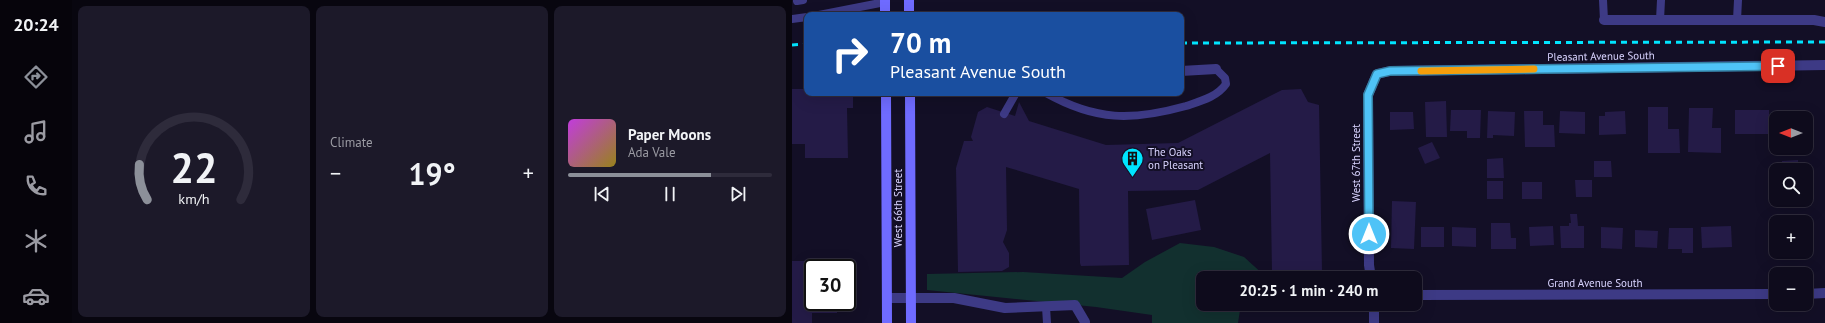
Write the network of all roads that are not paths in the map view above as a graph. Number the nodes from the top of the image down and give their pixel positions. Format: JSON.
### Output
{"nodes":[{"id":1,"x":909,"y":0,"type":"edge"},
{"id":2,"x":1603,"y":0,"type":"edge"},
{"id":3,"x":1661,"y":0,"type":"edge"},
{"id":4,"x":1738,"y":0,"type":"edge"},
{"id":5,"x":885,"y":1,"type":"edge"},
{"id":6,"x":833,"y":12,"type":"edge"},
{"id":7,"x":885,"y":12,"type":"edge"},
{"id":8,"x":909,"y":12,"type":"edge"},
{"id":9,"x":804,"y":17,"type":"edge"},
{"id":10,"x":792,"y":19,"type":"edge"},
{"id":11,"x":1604,"y":20,"type":"joint"},
{"id":12,"x":1660,"y":20,"type":"junction"},
{"id":13,"x":1737,"y":20,"type":"junction"},
{"id":14,"x":1825,"y":22,"type":"edge"},
{"id":15,"x":1825,"y":65,"type":"edge"},
{"id":16,"x":1216,"y":69,"type":"joint"},
{"id":17,"x":1184,"y":71,"type":"edge"},
{"id":18,"x":1377,"y":74,"type":"joint"},
{"id":19,"x":886,"y":96,"type":"edge"},
{"id":20,"x":910,"y":96,"type":"edge"},
{"id":21,"x":1014,"y":96,"type":"edge"},
{"id":22,"x":1051,"y":96,"type":"edge"},
{"id":23,"x":1004,"y":114,"type":"dead end"},
{"id":24,"x":1370,"y":271,"type":"edge"},
{"id":25,"x":1769,"y":294,"type":"edge"},
{"id":26,"x":1813,"y":294,"type":"edge"},
{"id":27,"x":1825,"y":294,"type":"edge"},
{"id":28,"x":1422,"y":295,"type":"edge"},
{"id":29,"x":887,"y":298,"type":"junction"},
{"id":30,"x":910,"y":298,"type":"junction"},
{"id":31,"x":1046,"y":307,"type":"junction"},
{"id":32,"x":1374,"y":311,"type":"edge"},
{"id":33,"x":1084,"y":322,"type":"dead end"},
{"id":34,"x":887,"y":323,"type":"edge"},
{"id":35,"x":911,"y":323,"type":"edge"},
{"id":36,"x":1047,"y":323,"type":"edge"},
{"id":37,"x":1374,"y":323,"type":"edge"}],
"edges":[{"from":1,"to":8,"type":"main road"},
{"from":2,"to":11,"type":"lane"},
{"from":3,"to":12,"type":"lane"},
{"from":4,"to":13,"type":"lane"},
{"from":5,"to":6,"type":"lane"},
{"from":5,"to":7,"type":"main road"},
{"from":9,"to":10,"type":"lane"},
{"from":11,"to":12,"type":"street"},
{"from":12,"to":13,"type":"street"},
{"from":13,"to":14,"type":"street"},
{"from":15,"to":18,"type":"street","name":"Pleasant Avenue South"},
{"from":16,"to":17,"type":"street"},
{"from":16,"to":22,"type":"lane"},
{"from":18,"to":24,"type":"street","name":"West 67th Street"},
{"from":19,"to":29,"type":"main road","name":"West 66th Street"},
{"from":20,"to":30,"type":"main road","name":"West 66th Street"},
{"from":21,"to":23,"type":"lane"},
{"from":25,"to":28,"type":"street","name":"Grand Avenue South"},
{"from":26,"to":27,"type":"street"},
{"from":29,"to":30,"type":"street"},
{"from":29,"to":34,"type":"main road","name":"West 66th Street"},
{"from":30,"to":31,"type":"street"},
{"from":30,"to":35,"type":"main road","name":"West 66th Street"},
{"from":31,"to":33,"type":"street"},
{"from":31,"to":36,"type":"lane"},
{"from":32,"to":37,"type":"street"}]}
